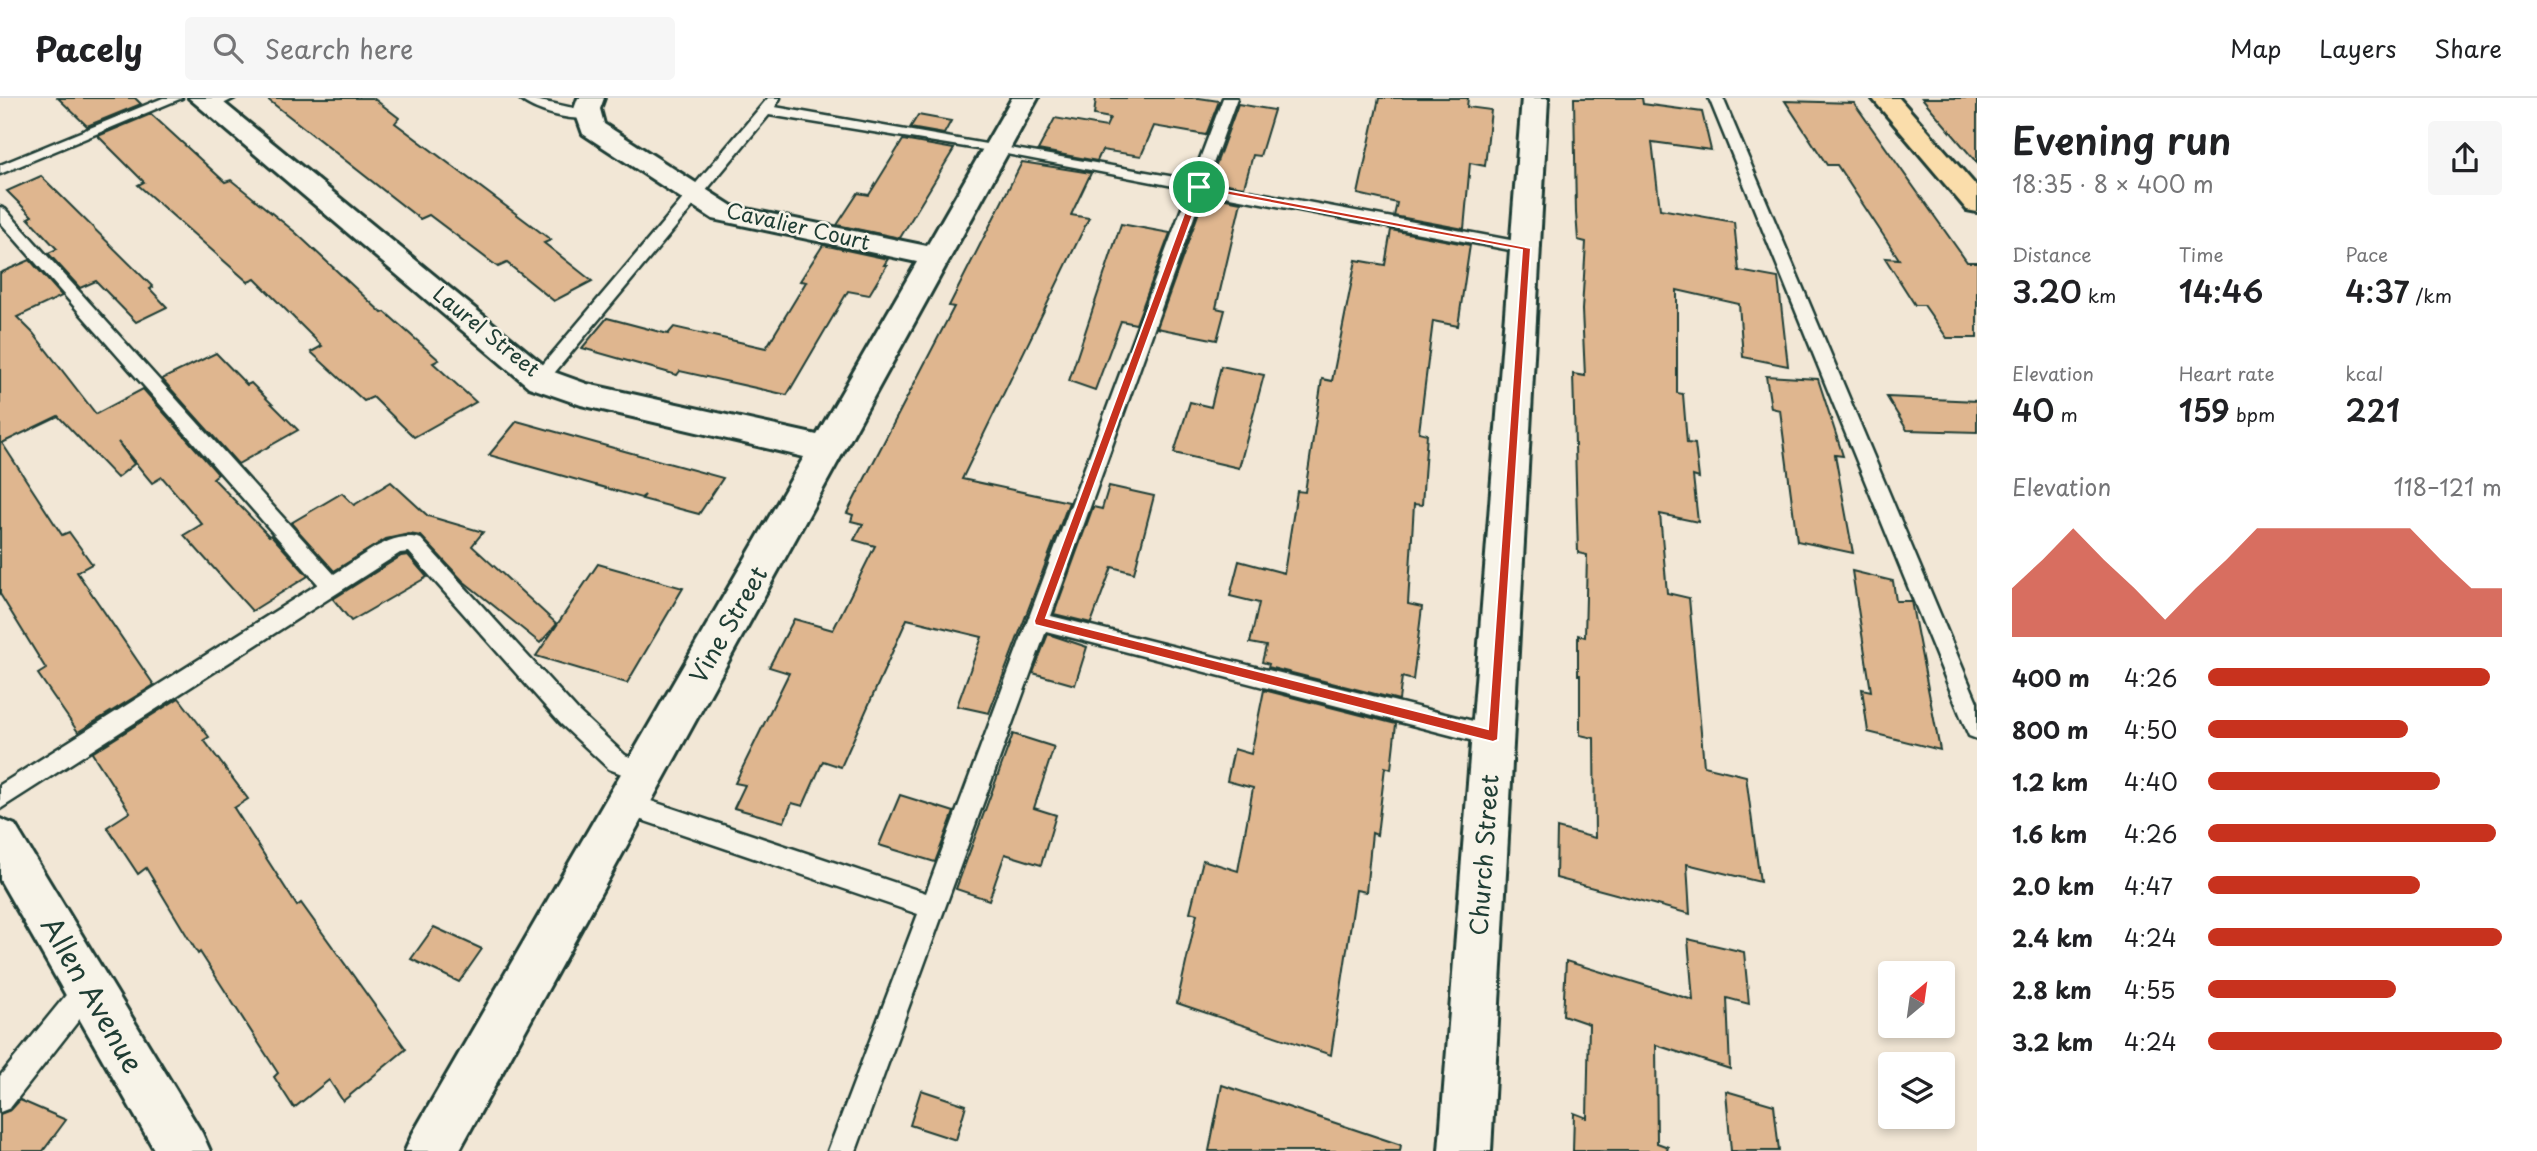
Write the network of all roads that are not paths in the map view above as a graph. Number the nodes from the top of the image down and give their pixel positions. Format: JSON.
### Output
{"nodes":[{"id":1,"x":175,"y":98,"type":"edge"},
{"id":2,"x":526,"y":98,"type":"edge"},
{"id":3,"x":775,"y":98,"type":"edge"},
{"id":4,"x":1025,"y":98,"type":"edge"},
{"id":5,"x":1230,"y":98,"type":"edge"},
{"id":6,"x":1535,"y":98,"type":"edge"},
{"id":7,"x":1716,"y":98,"type":"edge"},
{"id":8,"x":1885,"y":98,"type":"edge"},
{"id":9,"x":213,"y":100,"type":"edge"},
{"id":10,"x":589,"y":106,"type":"edge"},
{"id":11,"x":765,"y":110,"type":"junction"},
{"id":12,"x":996,"y":148,"type":"junction"},
{"id":13,"x":0,"y":170,"type":"edge"},
{"id":14,"x":1199,"y":187,"type":"junction"},
{"id":15,"x":695,"y":196,"type":"junction"},
{"id":16,"x":1977,"y":204,"type":"edge"},
{"id":17,"x":0,"y":212,"type":"edge"},
{"id":18,"x":1526,"y":248,"type":"junction"},
{"id":19,"x":933,"y":256,"type":"junction"},
{"id":20,"x":540,"y":379,"type":"junction"},
{"id":21,"x":828,"y":450,"type":"junction"},
{"id":22,"x":332,"y":586,"type":"junction"},
{"id":23,"x":1039,"y":621,"type":"junction"},
{"id":24,"x":1977,"y":729,"type":"edge"},
{"id":25,"x":1493,"y":736,"type":"junction"},
{"id":26,"x":636,"y":788,"type":"junction"},
{"id":27,"x":0,"y":798,"type":"edge"},
{"id":28,"x":0,"y":839,"type":"edge"},
{"id":29,"x":933,"y":906,"type":"junction"},
{"id":30,"x":88,"y":988,"type":"junction"},
{"id":31,"x":0,"y":1098,"type":"edge"},
{"id":32,"x":184,"y":1151,"type":"edge"},
{"id":33,"x":431,"y":1151,"type":"edge"},
{"id":34,"x":842,"y":1151,"type":"edge"},
{"id":35,"x":1465,"y":1151,"type":"edge"}],
"edges":[{"from":1,"to":13,"type":"lane"},
{"from":2,"to":10,"type":"lane"},
{"from":3,"to":11,"type":"lane"},
{"from":4,"to":12,"type":"street","name":"Vine Street"},
{"from":5,"to":14,"type":"lane"},
{"from":6,"to":18,"type":"street","name":"Church Street"},
{"from":7,"to":24,"type":"lane"},
{"from":8,"to":16,"type":"main road"},
{"from":9,"to":20,"type":"street","name":"Laurel Street"},
{"from":10,"to":15,"type":"street","name":"Cavalier Court"},
{"from":11,"to":12,"type":"lane"},
{"from":11,"to":15,"type":"lane"},
{"from":12,"to":14,"type":"lane"},
{"from":12,"to":19,"type":"street","name":"Vine Street"},
{"from":14,"to":18,"type":"lane"},
{"from":14,"to":23,"type":"lane"},
{"from":15,"to":19,"type":"street","name":"Cavalier Court"},
{"from":15,"to":20,"type":"lane"},
{"from":17,"to":22,"type":"lane"},
{"from":18,"to":25,"type":"street","name":"Church Street"},
{"from":19,"to":21,"type":"street","name":"Vine Street"},
{"from":20,"to":21,"type":"street","name":"Laurel Street"},
{"from":21,"to":26,"type":"street","name":"Vine Street"},
{"from":22,"to":26,"type":"lane"},
{"from":22,"to":27,"type":"lane"},
{"from":23,"to":25,"type":"lane"},
{"from":23,"to":29,"type":"lane"},
{"from":25,"to":35,"type":"street","name":"Church Street"},
{"from":26,"to":29,"type":"lane"},
{"from":26,"to":33,"type":"street","name":"Vine Street"},
{"from":28,"to":30,"type":"street","name":"Allen Avenue"},
{"from":29,"to":34,"type":"lane"},
{"from":30,"to":31,"type":"lane"},
{"from":30,"to":32,"type":"street","name":"Allen Avenue"}]}
